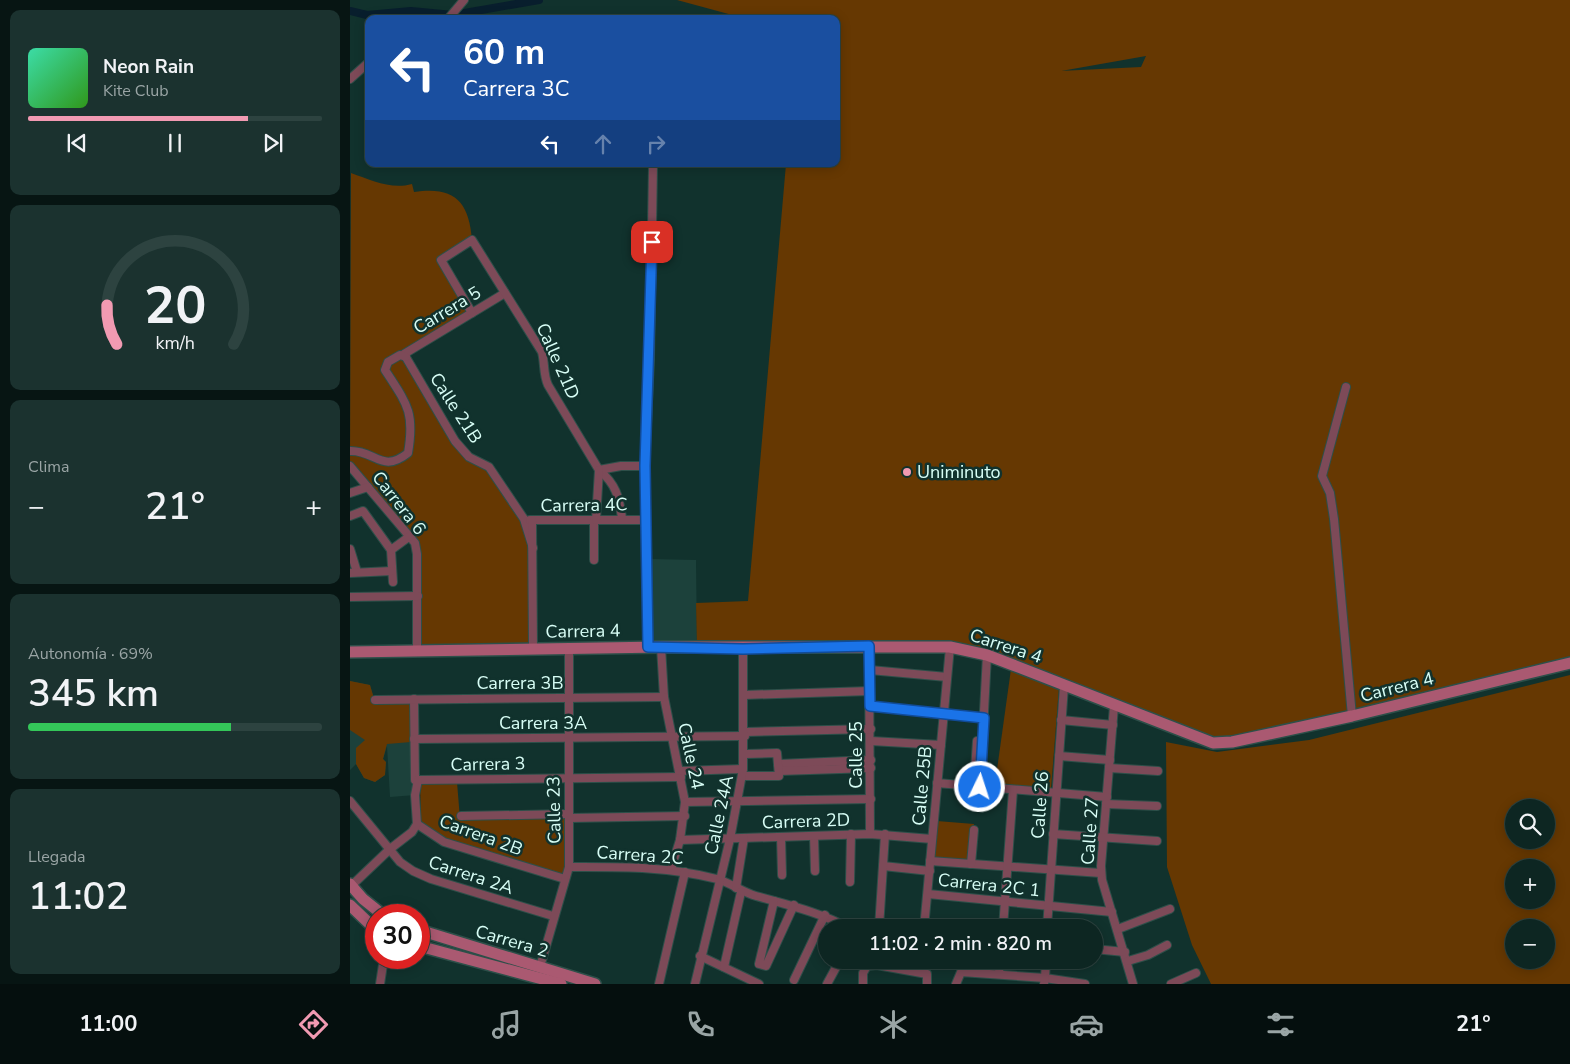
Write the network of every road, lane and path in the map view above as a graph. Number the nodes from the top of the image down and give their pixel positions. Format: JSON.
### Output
{"nodes":[{"id":1,"x":464,"y":0,"type":"edge"},
{"id":2,"x":454,"y":15,"type":"edge"},
{"id":3,"x":365,"y":66,"type":"edge"},
{"id":4,"x":350,"y":79,"type":"edge"},
{"id":5,"x":653,"y":167,"type":"edge"},
{"id":6,"x":506,"y":293,"type":"junction"},
{"id":7,"x":472,"y":313,"type":"junction"},
{"id":8,"x":405,"y":355,"type":"junction"},
{"id":9,"x":1346,"y":387,"type":"dead end"},
{"id":10,"x":350,"y":452,"type":"edge"},
{"id":11,"x":350,"y":466,"type":"edge"},
{"id":12,"x":645,"y":466,"type":"junction"},
{"id":13,"x":599,"y":470,"type":"junction"},
{"id":14,"x":368,"y":487,"type":"junction"},
{"id":15,"x":350,"y":493,"type":"edge"},
{"id":16,"x":350,"y":516,"type":"edge"},
{"id":17,"x":622,"y":518,"type":"junction"},
{"id":18,"x":524,"y":519,"type":"junction"},
{"id":19,"x":532,"y":520,"type":"junction"},
{"id":20,"x":595,"y":520,"type":"junction"},
{"id":21,"x":645,"y":520,"type":"junction"},
{"id":22,"x":410,"y":536,"type":"junction"},
{"id":23,"x":533,"y":548,"type":"junction"},
{"id":24,"x":350,"y":549,"type":"edge"},
{"id":25,"x":392,"y":550,"type":"junction"},
{"id":26,"x":594,"y":560,"type":"dead end"},
{"id":27,"x":392,"y":571,"type":"junction"},
{"id":28,"x":354,"y":573,"type":"edge"},
{"id":29,"x":393,"y":582,"type":"dead end"},
{"id":30,"x":350,"y":596,"type":"edge"},
{"id":31,"x":418,"y":596,"type":"junction"},
{"id":32,"x":869,"y":646,"type":"junction"},
{"id":33,"x":648,"y":647,"type":"junction"},
{"id":34,"x":661,"y":647,"type":"junction"},
{"id":35,"x":950,"y":647,"type":"junction"},
{"id":36,"x":568,"y":648,"type":"junction"},
{"id":37,"x":533,"y":649,"type":"junction"},
{"id":38,"x":743,"y":649,"type":"junction"},
{"id":39,"x":417,"y":651,"type":"junction"},
{"id":40,"x":350,"y":652,"type":"edge"},
{"id":41,"x":987,"y":655,"type":"junction"},
{"id":42,"x":1570,"y":663,"type":"edge"},
{"id":43,"x":870,"y":670,"type":"junction"},
{"id":44,"x":947,"y":677,"type":"junction"},
{"id":45,"x":1064,"y":686,"type":"junction"},
{"id":46,"x":870,"y":691,"type":"junction"},
{"id":47,"x":744,"y":695,"type":"junction"},
{"id":48,"x":664,"y":697,"type":"junction"},
{"id":49,"x":567,"y":698,"type":"junction"},
{"id":50,"x":375,"y":700,"type":"dead end"},
{"id":51,"x":414,"y":700,"type":"junction"},
{"id":52,"x":870,"y":706,"type":"junction"},
{"id":53,"x":1114,"y":706,"type":"junction"},
{"id":54,"x":944,"y":712,"type":"junction"},
{"id":55,"x":1352,"y":716,"type":"junction"},
{"id":56,"x":982,"y":717,"type":"junction"},
{"id":57,"x":1061,"y":720,"type":"junction"},
{"id":58,"x":1113,"y":725,"type":"junction"},
{"id":59,"x":871,"y":729,"type":"junction"},
{"id":60,"x":745,"y":734,"type":"junction"},
{"id":61,"x":672,"y":737,"type":"junction"},
{"id":62,"x":568,"y":738,"type":"junction"},
{"id":63,"x":414,"y":739,"type":"junction"},
{"id":64,"x":871,"y":740,"type":"junction"},
{"id":65,"x":940,"y":745,"type":"junction"},
{"id":66,"x":745,"y":754,"type":"junction"},
{"id":67,"x":1058,"y":756,"type":"junction"},
{"id":68,"x":871,"y":764,"type":"junction"},
{"id":69,"x":1110,"y":764,"type":"junction"},
{"id":70,"x":779,"y":767,"type":"junction"},
{"id":71,"x":1158,"y":771,"type":"dead end"},
{"id":72,"x":743,"y":772,"type":"junction"},
{"id":73,"x":680,"y":774,"type":"junction"},
{"id":74,"x":569,"y":778,"type":"junction"},
{"id":75,"x":416,"y":780,"type":"junction"},
{"id":76,"x":937,"y":784,"type":"junction"},
{"id":77,"x":977,"y":787,"type":"junction"},
{"id":78,"x":1014,"y":790,"type":"junction"},
{"id":79,"x":1056,"y":793,"type":"junction"},
{"id":80,"x":871,"y":799,"type":"junction"},
{"id":81,"x":737,"y":800,"type":"junction"},
{"id":82,"x":1107,"y":800,"type":"junction"},
{"id":83,"x":350,"y":801,"type":"edge"},
{"id":84,"x":685,"y":802,"type":"junction"},
{"id":85,"x":1157,"y":806,"type":"dead end"},
{"id":86,"x":461,"y":816,"type":"dead end"},
{"id":87,"x":570,"y":816,"type":"junction"},
{"id":88,"x":685,"y":816,"type":"junction"},
{"id":89,"x":417,"y":824,"type":"junction"},
{"id":90,"x":974,"y":830,"type":"dead end"},
{"id":91,"x":851,"y":834,"type":"junction"},
{"id":92,"x":870,"y":834,"type":"junction"},
{"id":93,"x":885,"y":834,"type":"junction"},
{"id":94,"x":1053,"y":834,"type":"junction"},
{"id":95,"x":814,"y":836,"type":"junction"},
{"id":96,"x":781,"y":837,"type":"junction"},
{"id":97,"x":744,"y":838,"type":"junction"},
{"id":98,"x":1104,"y":838,"type":"junction"},
{"id":99,"x":730,"y":839,"type":"junction"},
{"id":100,"x":932,"y":839,"type":"junction"},
{"id":101,"x":680,"y":840,"type":"junction"},
{"id":102,"x":1157,"y":841,"type":"dead end"},
{"id":103,"x":390,"y":849,"type":"junction"},
{"id":104,"x":930,"y":861,"type":"junction"},
{"id":105,"x":971,"y":864,"type":"junction"},
{"id":106,"x":569,"y":866,"type":"junction"},
{"id":107,"x":882,"y":866,"type":"junction"},
{"id":108,"x":1008,"y":867,"type":"junction"},
{"id":109,"x":671,"y":870,"type":"junction"},
{"id":110,"x":1050,"y":870,"type":"junction"},
{"id":111,"x":815,"y":871,"type":"dead end"},
{"id":112,"x":930,"y":871,"type":"junction"},
{"id":113,"x":685,"y":872,"type":"junction"},
{"id":114,"x":1101,"y":873,"type":"junction"},
{"id":115,"x":782,"y":875,"type":"dead end"},
{"id":116,"x":565,"y":879,"type":"junction"},
{"id":117,"x":720,"y":880,"type":"junction"},
{"id":118,"x":850,"y":882,"type":"dead end"},
{"id":119,"x":351,"y":885,"type":"edge"},
{"id":120,"x":738,"y":890,"type":"junction"},
{"id":121,"x":928,"y":894,"type":"junction"},
{"id":122,"x":774,"y":901,"type":"junction"},
{"id":123,"x":1005,"y":902,"type":"junction"},
{"id":124,"x":369,"y":904,"type":"edge"},
{"id":125,"x":794,"y":905,"type":"junction"},
{"id":126,"x":350,"y":906,"type":"edge"},
{"id":127,"x":1048,"y":906,"type":"junction"},
{"id":128,"x":1170,"y":909,"type":"dead end"},
{"id":129,"x":1112,"y":912,"type":"junction"},
{"id":130,"x":825,"y":915,"type":"junction"},
{"id":131,"x":553,"y":916,"type":"junction"},
{"id":132,"x":833,"y":919,"type":"edge"},
{"id":133,"x":879,"y":919,"type":"edge"},
{"id":134,"x":925,"y":919,"type":"edge"},
{"id":135,"x":1004,"y":919,"type":"edge"},
{"id":136,"x":1047,"y":919,"type":"edge"},
{"id":137,"x":365,"y":920,"type":"edge"},
{"id":138,"x":1118,"y":929,"type":"junction"},
{"id":139,"x":430,"y":934,"type":"edge"},
{"id":140,"x":1167,"y":945,"type":"dead end"},
{"id":141,"x":430,"y":949,"type":"edge"},
{"id":142,"x":1103,"y":950,"type":"edge"},
{"id":143,"x":1125,"y":952,"type":"junction"},
{"id":144,"x":700,"y":956,"type":"junction"},
{"id":145,"x":1128,"y":961,"type":"junction"},
{"id":146,"x":724,"y":968,"type":"junction"},
{"id":147,"x":382,"y":969,"type":"edge"},
{"id":148,"x":835,"y":969,"type":"edge"},
{"id":149,"x":999,"y":969,"type":"edge"},
{"id":150,"x":1196,"y":973,"type":"dead end"},
{"id":151,"x":999,"y":974,"type":"junction"},
{"id":152,"x":534,"y":976,"type":"edge"},
{"id":153,"x":794,"y":980,"type":"dead end"},
{"id":154,"x":1044,"y":981,"type":"edge"},
{"id":155,"x":1181,"y":982,"type":"edge"},
{"id":156,"x":380,"y":984,"type":"edge"},
{"id":157,"x":561,"y":984,"type":"edge"},
{"id":158,"x":595,"y":984,"type":"edge"},
{"id":159,"x":659,"y":984,"type":"edge"},
{"id":160,"x":695,"y":984,"type":"edge"},
{"id":161,"x":759,"y":984,"type":"edge"},
{"id":162,"x":827,"y":984,"type":"edge"},
{"id":163,"x":862,"y":984,"type":"edge"},
{"id":164,"x":927,"y":984,"type":"edge"},
{"id":165,"x":956,"y":984,"type":"edge"},
{"id":166,"x":1085,"y":984,"type":"edge"},
{"id":167,"x":1133,"y":984,"type":"edge"},
{"id":168,"x":1171,"y":984,"type":"edge"}],
"edges":[{"from":1,"to":2,"type":"street"},
{"from":3,"to":4,"type":"street"},
{"from":5,"to":12,"type":"street"},
{"from":6,"to":7,"type":"street","name":"Carrera 5"},
{"from":6,"to":7,"type":"street","name":"Calle 21D"},
{"from":6,"to":13,"type":"street","name":"Calle 21D"},
{"from":7,"to":8,"type":"street","name":"Carrera 5"},
{"from":8,"to":10,"type":"street","name":"Carrera 5"},
{"from":8,"to":18,"type":"street","name":"Calle 21B"},
{"from":9,"to":55,"type":"street"},
{"from":11,"to":14,"type":"street","name":"Carrera 6"},
{"from":12,"to":13,"type":"street"},
{"from":12,"to":21,"type":"street"},
{"from":13,"to":17,"type":"street","name":"Calle 21D"},
{"from":13,"to":20,"type":"street"},
{"from":14,"to":15,"type":"street"},
{"from":14,"to":22,"type":"street","name":"Carrera 6"},
{"from":16,"to":25,"type":"street"},
{"from":17,"to":20,"type":"street","name":"Carrera 4C"},
{"from":17,"to":21,"type":"street","name":"Carrera 4C"},
{"from":18,"to":19,"type":"street","name":"Carrera 4C"},
{"from":18,"to":23,"type":"street","name":"Calle 21B"},
{"from":19,"to":20,"type":"street","name":"Carrera 4C"},
{"from":19,"to":23,"type":"street","name":"Calle 21B"},
{"from":20,"to":26,"type":"street"},
{"from":21,"to":33,"type":"street"},
{"from":22,"to":25,"type":"street"},
{"from":22,"to":31,"type":"street","name":"Carrera 6"},
{"from":23,"to":37,"type":"street","name":"Calle 21B"},
{"from":24,"to":28,"type":"street"},
{"from":25,"to":27,"type":"street"},
{"from":27,"to":28,"type":"street"},
{"from":27,"to":29,"type":"street"},
{"from":30,"to":31,"type":"street"},
{"from":31,"to":39,"type":"street","name":"Carrera 6"},
{"from":32,"to":35,"type":"main road","name":"Carrera 4"},
{"from":32,"to":38,"type":"main road","name":"Carrera 4"},
{"from":32,"to":43,"type":"street","name":"Calle 25"},
{"from":33,"to":34,"type":"main road","name":"Carrera 4"},
{"from":33,"to":36,"type":"main road","name":"Carrera 4"},
{"from":34,"to":38,"type":"main road","name":"Carrera 4"},
{"from":34,"to":48,"type":"street","name":"Calle 24"},
{"from":35,"to":41,"type":"main road","name":"Carrera 4"},
{"from":35,"to":44,"type":"street","name":"Calle 25B"},
{"from":36,"to":37,"type":"main road","name":"Carrera 4"},
{"from":36,"to":49,"type":"street","name":"Calle 23"},
{"from":37,"to":39,"type":"main road","name":"Carrera 4"},
{"from":38,"to":47,"type":"street","name":"Calle 24A"},
{"from":39,"to":40,"type":"main road","name":"Carrera 4"},
{"from":41,"to":45,"type":"main road","name":"Carrera 4"},
{"from":41,"to":56,"type":"street"},
{"from":42,"to":55,"type":"main road","name":"Carrera 4"},
{"from":43,"to":44,"type":"street"},
{"from":43,"to":46,"type":"street","name":"Calle 25"},
{"from":44,"to":54,"type":"street","name":"Calle 25B"},
{"from":45,"to":53,"type":"main road","name":"Carrera 4"},
{"from":45,"to":57,"type":"street","name":"Calle 26"},
{"from":46,"to":47,"type":"street"},
{"from":46,"to":52,"type":"street","name":"Calle 25"},
{"from":47,"to":60,"type":"street","name":"Calle 24A"},
{"from":48,"to":49,"type":"street","name":"Carrera 3B"},
{"from":48,"to":61,"type":"street","name":"Calle 24"},
{"from":49,"to":51,"type":"street","name":"Carrera 3B"},
{"from":49,"to":62,"type":"street","name":"Calle 23"},
{"from":50,"to":51,"type":"street","name":"Carrera 3B"},
{"from":51,"to":63,"type":"street"},
{"from":52,"to":54,"type":"street"},
{"from":52,"to":59,"type":"street","name":"Calle 25"},
{"from":53,"to":55,"type":"main road","name":"Carrera 4"},
{"from":53,"to":58,"type":"street","name":"Calle 27"},
{"from":54,"to":56,"type":"street"},
{"from":54,"to":65,"type":"street","name":"Calle 25B"},
{"from":56,"to":77,"type":"street"},
{"from":57,"to":58,"type":"street"},
{"from":57,"to":67,"type":"street","name":"Calle 26"},
{"from":58,"to":69,"type":"street","name":"Calle 27"},
{"from":59,"to":60,"type":"street"},
{"from":59,"to":64,"type":"street","name":"Calle 25"},
{"from":60,"to":61,"type":"street"},
{"from":60,"to":66,"type":"street","name":"Calle 24A"},
{"from":61,"to":62,"type":"street","name":"Carrera 3A"},
{"from":61,"to":73,"type":"street","name":"Calle 24"},
{"from":62,"to":63,"type":"street","name":"Carrera 3A"},
{"from":62,"to":74,"type":"street","name":"Calle 23"},
{"from":63,"to":75,"type":"street"},
{"from":64,"to":65,"type":"street"},
{"from":64,"to":68,"type":"street","name":"Calle 25"},
{"from":65,"to":76,"type":"street","name":"Calle 25B"},
{"from":66,"to":70,"type":"street"},
{"from":66,"to":72,"type":"street","name":"Calle 24A"},
{"from":67,"to":69,"type":"street"},
{"from":67,"to":79,"type":"street","name":"Calle 26"},
{"from":68,"to":70,"type":"street"},
{"from":68,"to":80,"type":"street","name":"Calle 25"},
{"from":69,"to":71,"type":"street"},
{"from":69,"to":82,"type":"street","name":"Calle 27"},
{"from":70,"to":72,"type":"street"},
{"from":72,"to":73,"type":"street"},
{"from":72,"to":81,"type":"street","name":"Calle 24A"},
{"from":73,"to":74,"type":"street","name":"Carrera 3"},
{"from":73,"to":84,"type":"street","name":"Calle 24"},
{"from":74,"to":75,"type":"street","name":"Carrera 3"},
{"from":74,"to":87,"type":"street","name":"Calle 23"},
{"from":75,"to":89,"type":"street"},
{"from":76,"to":77,"type":"street"},
{"from":76,"to":100,"type":"street","name":"Calle 25B"},
{"from":77,"to":78,"type":"street"},
{"from":78,"to":79,"type":"street"},
{"from":78,"to":108,"type":"street"},
{"from":79,"to":82,"type":"street"},
{"from":79,"to":94,"type":"street","name":"Calle 26"},
{"from":80,"to":81,"type":"street"},
{"from":80,"to":92,"type":"street","name":"Calle 25"},
{"from":81,"to":84,"type":"street"},
{"from":81,"to":99,"type":"street","name":"Calle 24A"},
{"from":82,"to":85,"type":"street"},
{"from":82,"to":98,"type":"street","name":"Calle 27"},
{"from":83,"to":103,"type":"street","name":"Carrera 2A"},
{"from":84,"to":88,"type":"street","name":"Calle 24"},
{"from":86,"to":87,"type":"street","name":"Carrera 2C"},
{"from":87,"to":88,"type":"street","name":"Carrera 2C"},
{"from":87,"to":106,"type":"street","name":"Calle 23"},
{"from":88,"to":101,"type":"street","name":"Calle 24"},
{"from":89,"to":103,"type":"street"},
{"from":89,"to":116,"type":"street","name":"Carrera 2B"},
{"from":90,"to":105,"type":"street"},
{"from":91,"to":92,"type":"street","name":"Carrera 2D"},
{"from":91,"to":95,"type":"street","name":"Carrera 2D"},
{"from":91,"to":118,"type":"street"},
{"from":92,"to":93,"type":"street","name":"Carrera 2D"},
{"from":93,"to":100,"type":"street","name":"Carrera 2D"},
{"from":93,"to":107,"type":"street"},
{"from":94,"to":98,"type":"street"},
{"from":94,"to":110,"type":"street","name":"Calle 26"},
{"from":95,"to":96,"type":"street","name":"Carrera 2D"},
{"from":95,"to":111,"type":"street"},
{"from":96,"to":97,"type":"street","name":"Carrera 2D"},
{"from":96,"to":115,"type":"street"},
{"from":97,"to":99,"type":"street","name":"Carrera 2D"},
{"from":97,"to":120,"type":"street"},
{"from":98,"to":102,"type":"street"},
{"from":98,"to":114,"type":"street","name":"Calle 27"},
{"from":99,"to":101,"type":"street","name":"Carrera 2D"},
{"from":99,"to":117,"type":"street","name":"Calle 24A"},
{"from":100,"to":104,"type":"street","name":"Calle 25B"},
{"from":101,"to":109,"type":"street","name":"Calle 24"},
{"from":103,"to":119,"type":"street"},
{"from":103,"to":131,"type":"street","name":"Carrera 2A"},
{"from":104,"to":105,"type":"street"},
{"from":104,"to":112,"type":"street","name":"Calle 25B"},
{"from":105,"to":108,"type":"street"},
{"from":106,"to":109,"type":"street","name":"Carrera 2C"},
{"from":106,"to":116,"type":"street","name":"Calle 23"},
{"from":107,"to":112,"type":"street"},
{"from":107,"to":133,"type":"street"},
{"from":108,"to":110,"type":"street"},
{"from":108,"to":123,"type":"street"},
{"from":109,"to":113,"type":"street","name":"Carrera 2C"},
{"from":110,"to":114,"type":"street"},
{"from":110,"to":127,"type":"street","name":"Calle 26"},
{"from":112,"to":121,"type":"street","name":"Calle 25B"},
{"from":113,"to":117,"type":"street","name":"Carrera 2C"},
{"from":113,"to":159,"type":"street"},
{"from":114,"to":129,"type":"street","name":"Calle 27"},
{"from":116,"to":131,"type":"street","name":"Calle 23"},
{"from":117,"to":120,"type":"street","name":"Carrera 2C"},
{"from":117,"to":144,"type":"street","name":"Calle 24A"},
{"from":119,"to":124,"type":"main road"},
{"from":120,"to":122,"type":"street","name":"Carrera 2C"},
{"from":120,"to":146,"type":"street"},
{"from":121,"to":123,"type":"street","name":"Carrera 2C 1"},
{"from":121,"to":134,"type":"street","name":"Calle 25B"},
{"from":122,"to":125,"type":"street","name":"Carrera 2C"},
{"from":122,"to":125,"type":"street"},
{"from":123,"to":127,"type":"street","name":"Carrera 2C 1"},
{"from":123,"to":135,"type":"street"},
{"from":125,"to":130,"type":"street","name":"Carrera 2C"},
{"from":126,"to":137,"type":"main road"},
{"from":127,"to":129,"type":"street","name":"Carrera 2C 1"},
{"from":127,"to":136,"type":"street","name":"Calle 26"},
{"from":128,"to":138,"type":"street"},
{"from":129,"to":138,"type":"street","name":"Calle 27"},
{"from":130,"to":132,"type":"street","name":"Carrera 2C"},
{"from":130,"to":153,"type":"street"},
{"from":131,"to":152,"type":"street","name":"Calle 23"},
{"from":138,"to":143,"type":"street","name":"Calle 27"},
{"from":139,"to":152,"type":"main road","name":"Carrera 2"},
{"from":140,"to":145,"type":"street"},
{"from":141,"to":152,"type":"main road","name":"Carrera 2"},
{"from":142,"to":143,"type":"street"},
{"from":143,"to":145,"type":"street","name":"Calle 27"},
{"from":144,"to":146,"type":"street"},
{"from":144,"to":160,"type":"street","name":"Calle 24A"},
{"from":145,"to":167,"type":"street","name":"Calle 27"},
{"from":146,"to":161,"type":"street"},
{"from":147,"to":156,"type":"street"},
{"from":148,"to":162,"type":"street"},
{"from":149,"to":151,"type":"street"},
{"from":150,"to":155,"type":"street"},
{"from":151,"to":154,"type":"street"},
{"from":151,"to":165,"type":"street"},
{"from":152,"to":157,"type":"main road","name":"Carrera 2"},
{"from":152,"to":158,"type":"main road","name":"Carrera 2"},
{"from":154,"to":166,"type":"street"},
{"from":155,"to":168,"type":"street"},
{"from":163,"to":164,"type":"street"}]}
